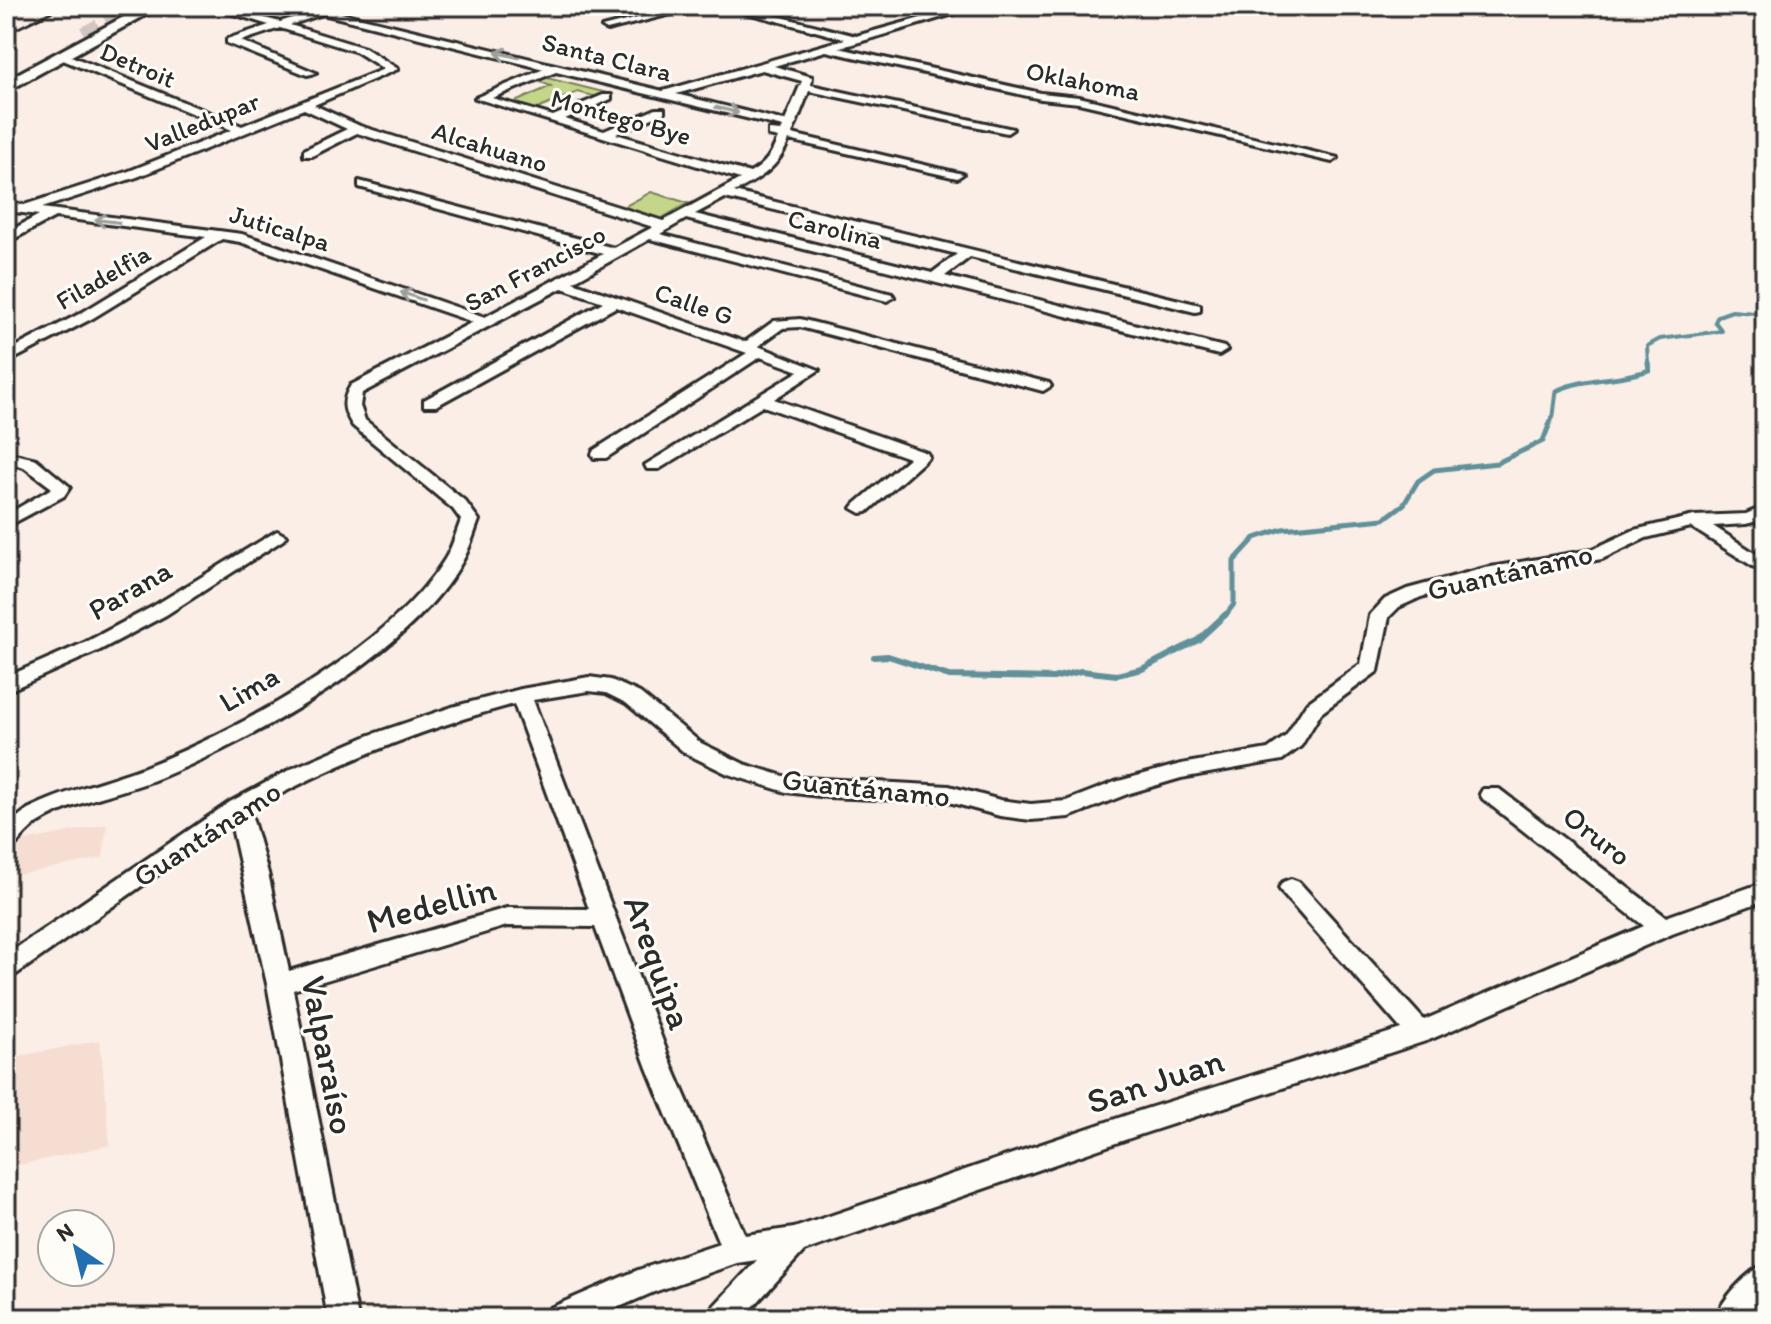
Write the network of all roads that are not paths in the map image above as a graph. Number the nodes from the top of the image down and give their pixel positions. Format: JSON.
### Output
{"nodes":[{"id":1,"x":139,"y":6,"type":"edge"},
{"id":2,"x":155,"y":6,"type":"edge"},
{"id":3,"x":338,"y":6,"type":"edge"},
{"id":4,"x":698,"y":6,"type":"edge"},
{"id":5,"x":726,"y":6,"type":"edge"},
{"id":6,"x":975,"y":6,"type":"edge"},
{"id":7,"x":226,"y":7,"type":"edge"},
{"id":8,"x":321,"y":11,"type":"junction"},
{"id":9,"x":275,"y":25,"type":"junction"},
{"id":10,"x":607,"y":27,"type":"dead end"},
{"id":11,"x":412,"y":33,"type":"junction"},
{"id":12,"x":856,"y":39,"type":"junction"},
{"id":13,"x":386,"y":42,"type":"dead end"},
{"id":14,"x":374,"y":46,"type":"dead end"},
{"id":15,"x":825,"y":48,"type":"junction"},
{"id":16,"x":361,"y":50,"type":"junction"},
{"id":17,"x":62,"y":56,"type":"junction"},
{"id":18,"x":762,"y":66,"type":"junction"},
{"id":19,"x":558,"y":67,"type":"junction"},
{"id":20,"x":311,"y":73,"type":"dead end"},
{"id":21,"x":6,"y":77,"type":"edge"},
{"id":22,"x":6,"y":87,"type":"edge"},
{"id":23,"x":804,"y":87,"type":"junction"},
{"id":24,"x":664,"y":94,"type":"junction"},
{"id":25,"x":607,"y":97,"type":"dead end"},
{"id":26,"x":304,"y":105,"type":"junction"},
{"id":27,"x":660,"y":111,"type":"dead end"},
{"id":28,"x":699,"y":115,"type":"dead end"},
{"id":29,"x":553,"y":120,"type":"junction"},
{"id":30,"x":356,"y":129,"type":"junction"},
{"id":31,"x":1007,"y":129,"type":"dead end"},
{"id":32,"x":242,"y":130,"type":"junction"},
{"id":33,"x":787,"y":131,"type":"junction"},
{"id":34,"x":606,"y":134,"type":"junction"},
{"id":35,"x":308,"y":153,"type":"dead end"},
{"id":36,"x":1332,"y":158,"type":"dead end"},
{"id":37,"x":957,"y":174,"type":"dead end"},
{"id":38,"x":752,"y":178,"type":"junction"},
{"id":39,"x":363,"y":184,"type":"dead end"},
{"id":40,"x":725,"y":194,"type":"junction"},
{"id":41,"x":6,"y":207,"type":"edge"},
{"id":42,"x":25,"y":210,"type":"junction"},
{"id":43,"x":51,"y":214,"type":"junction"},
{"id":44,"x":684,"y":215,"type":"junction"},
{"id":45,"x":664,"y":226,"type":"junction"},
{"id":46,"x":221,"y":234,"type":"junction"},
{"id":47,"x":648,"y":235,"type":"junction"},
{"id":48,"x":6,"y":239,"type":"edge"},
{"id":49,"x":615,"y":253,"type":"junction"},
{"id":50,"x":967,"y":253,"type":"junction"},
{"id":51,"x":934,"y":278,"type":"junction"},
{"id":52,"x":561,"y":283,"type":"junction"},
{"id":53,"x":887,"y":297,"type":"dead end"},
{"id":54,"x":614,"y":302,"type":"junction"},
{"id":55,"x":1195,"y":308,"type":"dead end"},
{"id":56,"x":486,"y":322,"type":"junction"},
{"id":57,"x":752,"y":350,"type":"junction"},
{"id":58,"x":1219,"y":350,"type":"dead end"},
{"id":59,"x":6,"y":358,"type":"edge"},
{"id":60,"x":1043,"y":386,"type":"dead end"},
{"id":61,"x":762,"y":400,"type":"junction"},
{"id":62,"x":430,"y":403,"type":"dead end"},
{"id":63,"x":600,"y":454,"type":"dead end"},
{"id":64,"x":6,"y":457,"type":"edge"},
{"id":65,"x":30,"y":463,"type":"junction"},
{"id":66,"x":653,"y":465,"type":"dead end"},
{"id":67,"x":6,"y":477,"type":"edge"},
{"id":68,"x":861,"y":508,"type":"dead end"},
{"id":69,"x":1765,"y":511,"type":"edge"},
{"id":70,"x":470,"y":520,"type":"joint"},
{"id":71,"x":1694,"y":521,"type":"junction"},
{"id":72,"x":6,"y":522,"type":"edge"},
{"id":73,"x":277,"y":536,"type":"dead end"},
{"id":74,"x":1765,"y":568,"type":"edge"},
{"id":75,"x":6,"y":685,"type":"edge"},
{"id":76,"x":521,"y":696,"type":"junction"},
{"id":77,"x":1491,"y":794,"type":"dead end"},
{"id":78,"x":238,"y":807,"type":"junction"},
{"id":79,"x":6,"y":842,"type":"edge"},
{"id":80,"x":1291,"y":888,"type":"dead end"},
{"id":81,"x":1765,"y":891,"type":"edge"},
{"id":82,"x":604,"y":918,"type":"junction"},
{"id":83,"x":1663,"y":928,"type":"junction"},
{"id":84,"x":6,"y":968,"type":"edge"},
{"id":85,"x":279,"y":984,"type":"junction"},
{"id":86,"x":1420,"y":1033,"type":"junction"},
{"id":87,"x":794,"y":1241,"type":"junction"},
{"id":88,"x":737,"y":1250,"type":"junction"},
{"id":89,"x":1765,"y":1278,"type":"edge"},
{"id":90,"x":343,"y":1318,"type":"edge"},
{"id":91,"x":561,"y":1318,"type":"edge"},
{"id":92,"x":723,"y":1318,"type":"edge"},
{"id":93,"x":1730,"y":1318,"type":"edge"}],
"edges":[{"from":1,"to":21,"type":"main road"},
{"from":2,"to":17,"type":"main road"},
{"from":3,"to":8,"type":"street"},
{"from":4,"to":10,"type":"street"},
{"from":5,"to":12,"type":"street"},
{"from":6,"to":12,"type":"street"},
{"from":7,"to":9,"type":"street"},
{"from":8,"to":9,"type":"street"},
{"from":8,"to":11,"type":"street","name":"Santa Clara"},
{"from":9,"to":16,"type":"street"},
{"from":9,"to":20,"type":"street"},
{"from":11,"to":13,"type":"street"},
{"from":19,"to":11,"type":"street","name":"Santa Clara","one_way":true},
{"from":12,"to":15,"type":"street"},
{"from":14,"to":16,"type":"street"},
{"from":15,"to":18,"type":"street"},
{"from":15,"to":36,"type":"street","name":"Oklahoma"},
{"from":16,"to":26,"type":"street","name":"Valledupar"},
{"from":17,"to":22,"type":"main road"},
{"from":17,"to":32,"type":"street","name":"Detroit"},
{"from":18,"to":23,"type":"street"},
{"from":18,"to":24,"type":"street"},
{"from":19,"to":24,"type":"street","name":"Santa Clara"},
{"from":19,"to":29,"type":"street","name":"Montego Bye"},
{"from":23,"to":31,"type":"street"},
{"from":23,"to":33,"type":"street","name":"San Francisco"},
{"from":24,"to":33,"type":"street","name":"Santa Clara","one_way":true},
{"from":25,"to":29,"type":"street"},
{"from":26,"to":30,"type":"street","name":"Alcahuano"},
{"from":26,"to":32,"type":"street","name":"Valledupar"},
{"from":27,"to":34,"type":"street"},
{"from":28,"to":33,"type":"street"},
{"from":29,"to":34,"type":"street","name":"Montego Bye"},
{"from":30,"to":35,"type":"street"},
{"from":30,"to":45,"type":"street","name":"Alcahuano"},
{"from":32,"to":42,"type":"street","name":"Valledupar"},
{"from":33,"to":37,"type":"street"},
{"from":33,"to":38,"type":"street","name":"San Francisco"},
{"from":34,"to":38,"type":"street","name":"Montego Bye"},
{"from":38,"to":40,"type":"street","name":"San Francisco"},
{"from":39,"to":49,"type":"street"},
{"from":40,"to":44,"type":"street","name":"San Francisco"},
{"from":40,"to":50,"type":"street"},
{"from":41,"to":42,"type":"street","name":"Juticalpa"},
{"from":42,"to":43,"type":"street","name":"Juticalpa"},
{"from":46,"to":43,"type":"street","name":"Juticalpa","one_way":true},
{"from":43,"to":48,"type":"street"},
{"from":44,"to":45,"type":"street","name":"San Francisco"},
{"from":44,"to":51,"type":"street","name":"Carolina"},
{"from":45,"to":47,"type":"street","name":"San Francisco"},
{"from":56,"to":46,"type":"street","name":"Juticalpa","one_way":true},
{"from":46,"to":59,"type":"street","name":"Filadelfia"},
{"from":47,"to":49,"type":"street","name":"San Francisco"},
{"from":47,"to":53,"type":"street"},
{"from":49,"to":52,"type":"street","name":"San Francisco"},
{"from":50,"to":51,"type":"street"},
{"from":50,"to":55,"type":"street"},
{"from":51,"to":58,"type":"street","name":"Carolina"},
{"from":52,"to":54,"type":"street","name":"Calle G"},
{"from":52,"to":56,"type":"street","name":"San Francisco"},
{"from":54,"to":57,"type":"street","name":"Calle G"},
{"from":54,"to":62,"type":"street"},
{"from":56,"to":70,"type":"street","name":"San Francisco"},
{"from":57,"to":60,"type":"street"},
{"from":57,"to":61,"type":"street","name":"Calle G"},
{"from":57,"to":63,"type":"street"},
{"from":61,"to":66,"type":"street"},
{"from":61,"to":68,"type":"street"},
{"from":64,"to":65,"type":"street"},
{"from":65,"to":67,"type":"street"},
{"from":65,"to":72,"type":"street"},
{"from":69,"to":71,"type":"street","name":"Guantánamo"},
{"from":70,"to":79,"type":"street","name":"Lima"},
{"from":71,"to":74,"type":"street"},
{"from":71,"to":76,"type":"street","name":"Guantánamo"},
{"from":73,"to":75,"type":"street","name":"Parana"},
{"from":76,"to":78,"type":"street","name":"Guantánamo"},
{"from":76,"to":82,"type":"street","name":"Arequipa"},
{"from":77,"to":83,"type":"street","name":"Oruro"},
{"from":78,"to":84,"type":"street","name":"Guantánamo"},
{"from":78,"to":85,"type":"street","name":"Valparaíso"},
{"from":80,"to":86,"type":"street"},
{"from":81,"to":83,"type":"street","name":"San Juan"},
{"from":82,"to":85,"type":"street","name":"Medellin"},
{"from":82,"to":88,"type":"street","name":"Arequipa"},
{"from":83,"to":86,"type":"street","name":"San Juan"},
{"from":85,"to":90,"type":"street","name":"Valparaíso"},
{"from":86,"to":87,"type":"street","name":"San Juan"},
{"from":87,"to":88,"type":"street","name":"San Juan"},
{"from":87,"to":92,"type":"street"},
{"from":88,"to":91,"type":"street","name":"San Juan"},
{"from":89,"to":93,"type":"street"}]}
